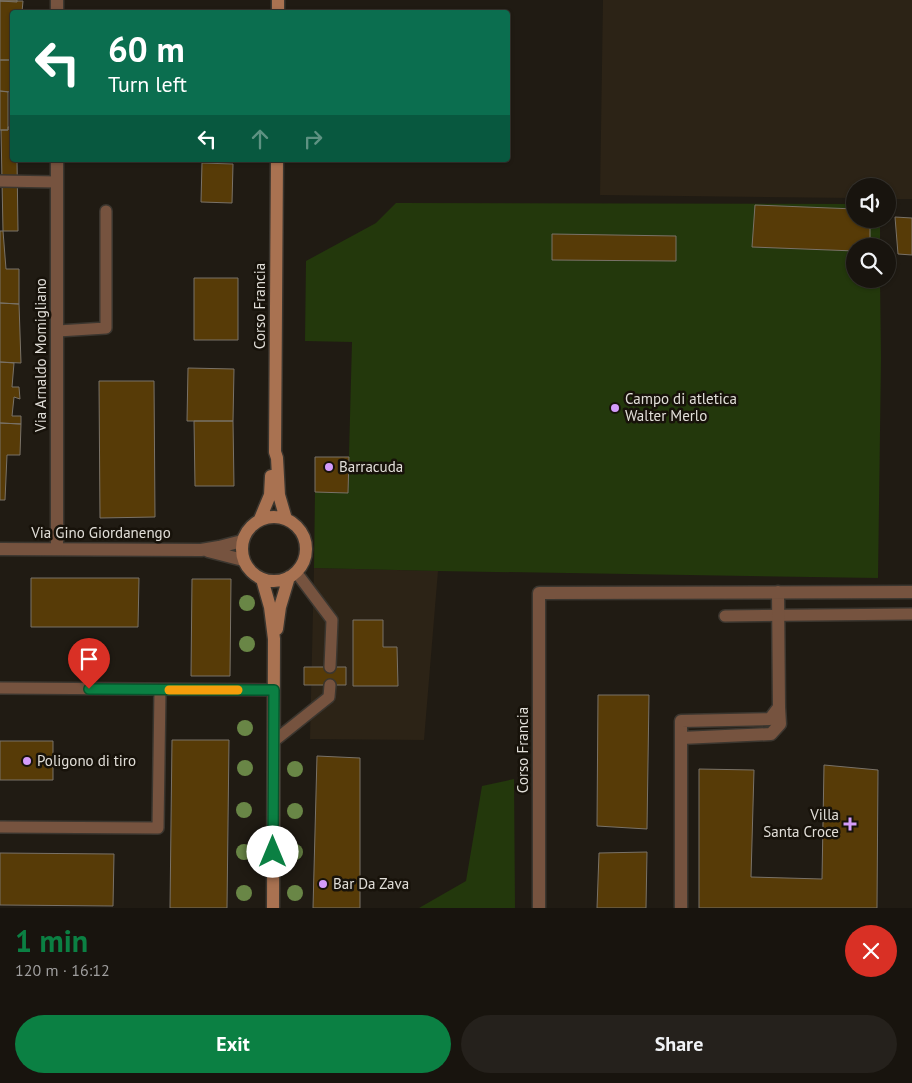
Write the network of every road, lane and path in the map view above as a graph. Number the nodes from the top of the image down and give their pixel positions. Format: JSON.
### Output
{"nodes":[{"id":1,"x":57,"y":162,"type":"edge"},
{"id":2,"x":277,"y":162,"type":"edge"},
{"id":3,"x":0,"y":182,"type":"edge"},
{"id":4,"x":57,"y":182,"type":"junction"},
{"id":5,"x":106,"y":211,"type":"dead end"},
{"id":6,"x":58,"y":331,"type":"junction"},
{"id":7,"x":275,"y":452,"type":"junction"},
{"id":8,"x":260,"y":519,"type":"junction"},
{"id":9,"x":286,"y":519,"type":"junction"},
{"id":10,"x":242,"y":541,"type":"junction"},
{"id":11,"x":0,"y":549,"type":"edge"},
{"id":12,"x":57,"y":549,"type":"junction"},
{"id":13,"x":201,"y":550,"type":"junction"},
{"id":14,"x":243,"y":560,"type":"junction"},
{"id":15,"x":292,"y":575,"type":"junction"},
{"id":16,"x":262,"y":579,"type":"junction"},
{"id":17,"x":778,"y":592,"type":"junction"},
{"id":18,"x":912,"y":592,"type":"edge"},
{"id":19,"x":912,"y":614,"type":"edge"},
{"id":20,"x":725,"y":616,"type":"dead end"},
{"id":21,"x":778,"y":616,"type":"junction"},
{"id":22,"x":274,"y":639,"type":"junction"},
{"id":23,"x":330,"y":667,"type":"dead end"},
{"id":24,"x":330,"y":685,"type":"dead end"},
{"id":25,"x":0,"y":688,"type":"edge"},
{"id":26,"x":160,"y":690,"type":"junction"},
{"id":27,"x":274,"y":690,"type":"junction"},
{"id":28,"x":779,"y":708,"type":"junction"},
{"id":29,"x":681,"y":738,"type":"junction"},
{"id":30,"x":274,"y":741,"type":"junction"},
{"id":31,"x":0,"y":827,"type":"edge"},
{"id":32,"x":273,"y":908,"type":"edge"},
{"id":33,"x":539,"y":908,"type":"edge"},
{"id":34,"x":681,"y":908,"type":"edge"}],
"edges":[{"from":1,"to":4,"type":"street","name":"Via Arnaldo Momigliano"},
{"from":2,"to":7,"type":"main road","name":"Corso Francia"},
{"from":3,"to":4,"type":"lane"},
{"from":4,"to":6,"type":"street","name":"Via Arnaldo Momigliano"},
{"from":5,"to":6,"type":"lane"},
{"from":6,"to":12,"type":"street","name":"Via Arnaldo Momigliano"},
{"from":7,"to":8,"type":"main road","name":"Corso Francia"},
{"from":7,"to":9,"type":"main road","name":"Corso Francia"},
{"from":8,"to":9,"type":"main road"},
{"from":8,"to":10,"type":"main road"},
{"from":9,"to":15,"type":"main road"},
{"from":10,"to":13,"type":"street","name":"Via Gino Giordanengo"},
{"from":10,"to":14,"type":"main road"},
{"from":11,"to":12,"type":"street","name":"Via Gino Giordanengo"},
{"from":12,"to":13,"type":"street","name":"Via Gino Giordanengo"},
{"from":13,"to":14,"type":"street","name":"Via Gino Giordanengo"},
{"from":14,"to":16,"type":"main road"},
{"from":15,"to":16,"type":"main road"},
{"from":15,"to":22,"type":"main road"},
{"from":15,"to":23,"type":"lane"},
{"from":16,"to":22,"type":"main road"},
{"from":17,"to":18,"type":"street"},
{"from":17,"to":21,"type":"street"},
{"from":17,"to":33,"type":"street","name":"Corso Francia"},
{"from":19,"to":21,"type":"lane"},
{"from":20,"to":21,"type":"lane"},
{"from":21,"to":28,"type":"street"},
{"from":22,"to":27,"type":"main road"},
{"from":24,"to":30,"type":"lane"},
{"from":25,"to":26,"type":"lane"},
{"from":26,"to":27,"type":"lane"},
{"from":26,"to":31,"type":"lane"},
{"from":27,"to":30,"type":"main road"},
{"from":28,"to":29,"type":"street"},
{"from":28,"to":29,"type":"street"},
{"from":29,"to":34,"type":"street"},
{"from":30,"to":32,"type":"main road"}]}
